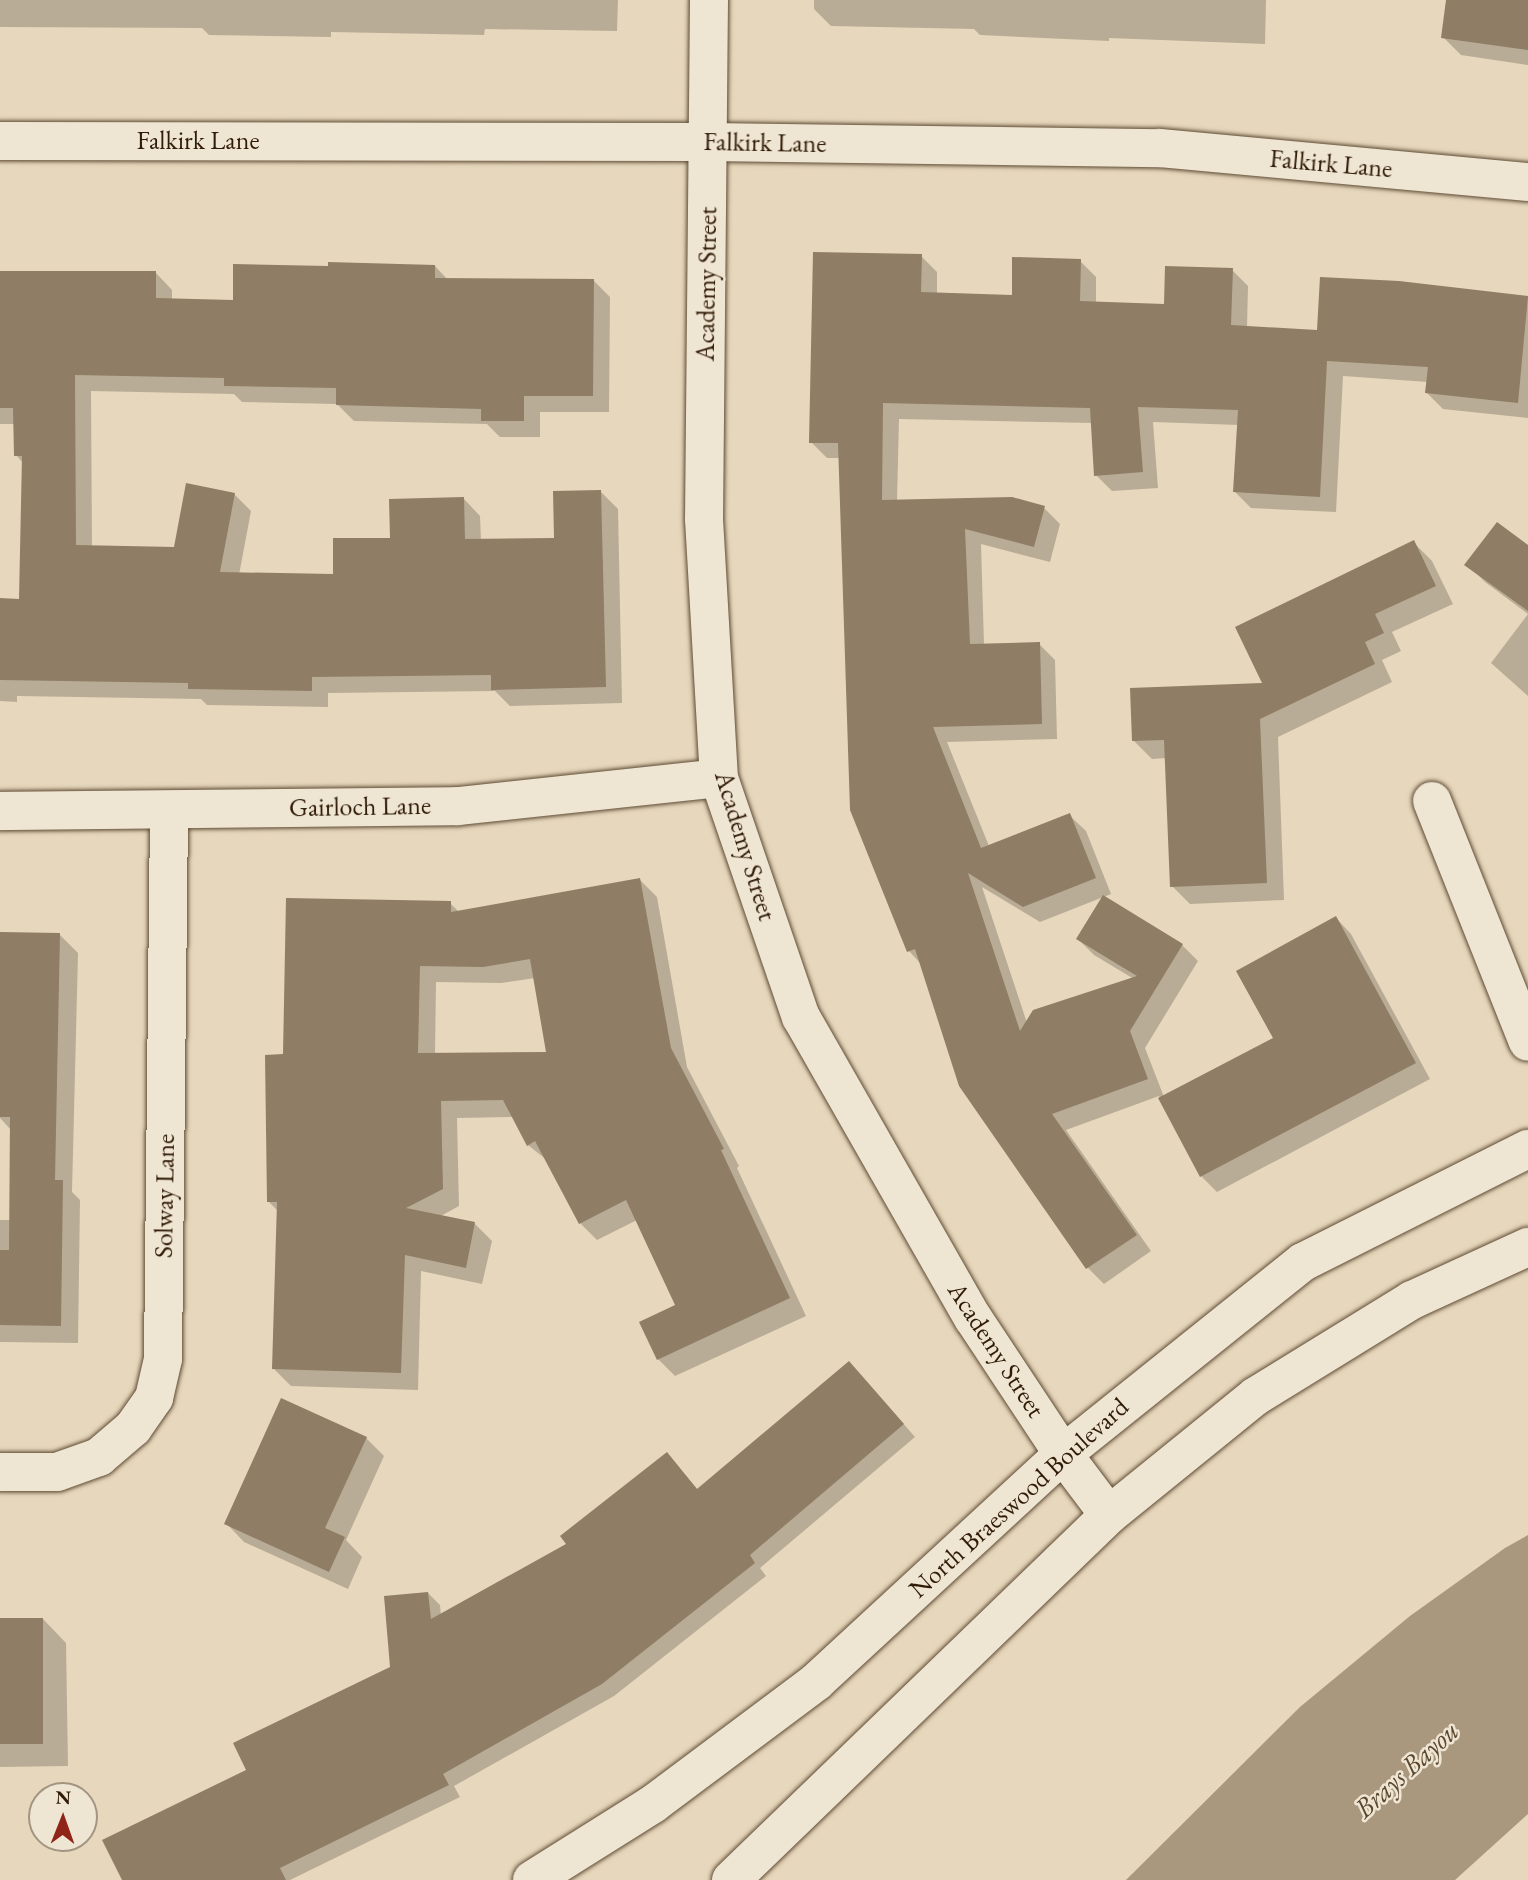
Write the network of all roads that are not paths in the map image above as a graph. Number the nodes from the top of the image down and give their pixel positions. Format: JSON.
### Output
{"nodes":[{"id":1,"x":709,"y":0,"type":"edge"},
{"id":2,"x":0,"y":141,"type":"edge"},
{"id":3,"x":709,"y":142,"type":"junction"},
{"id":4,"x":1528,"y":182,"type":"edge"},
{"id":5,"x":719,"y":778,"type":"junction"},
{"id":6,"x":1432,"y":801,"type":"dead end"},
{"id":7,"x":0,"y":811,"type":"edge"},
{"id":8,"x":169,"y":811,"type":"junction"},
{"id":9,"x":1528,"y":1042,"type":"edge"},
{"id":10,"x":1528,"y":1149,"type":"edge"},
{"id":11,"x":1528,"y":1247,"type":"edge"},
{"id":12,"x":1063,"y":1454,"type":"junction"},
{"id":13,"x":0,"y":1472,"type":"edge"},
{"id":14,"x":1109,"y":1514,"type":"junction"},
{"id":15,"x":532,"y":1880,"type":"edge"},
{"id":16,"x":731,"y":1880,"type":"edge"}],
"edges":[{"from":1,"to":3,"type":"street","name":"Academy Street"},
{"from":2,"to":3,"type":"street","name":"Falkirk Lane"},
{"from":3,"to":4,"type":"street","name":"Falkirk Lane"},
{"from":3,"to":5,"type":"street","name":"Academy Street"},
{"from":5,"to":8,"type":"street","name":"Gairloch Lane"},
{"from":5,"to":12,"type":"street","name":"Academy Street"},
{"from":6,"to":9,"type":"street"},
{"from":7,"to":8,"type":"street","name":"Gairloch Lane"},
{"from":8,"to":13,"type":"street","name":"Solway Lane"},
{"from":10,"to":12,"type":"street","name":"North Braeswood Boulevard"},
{"from":11,"to":14,"type":"street"},
{"from":12,"to":14,"type":"street","name":"Academy Street"},
{"from":12,"to":15,"type":"street","name":"North Braeswood Boulevard"},
{"from":14,"to":16,"type":"street"}]}
